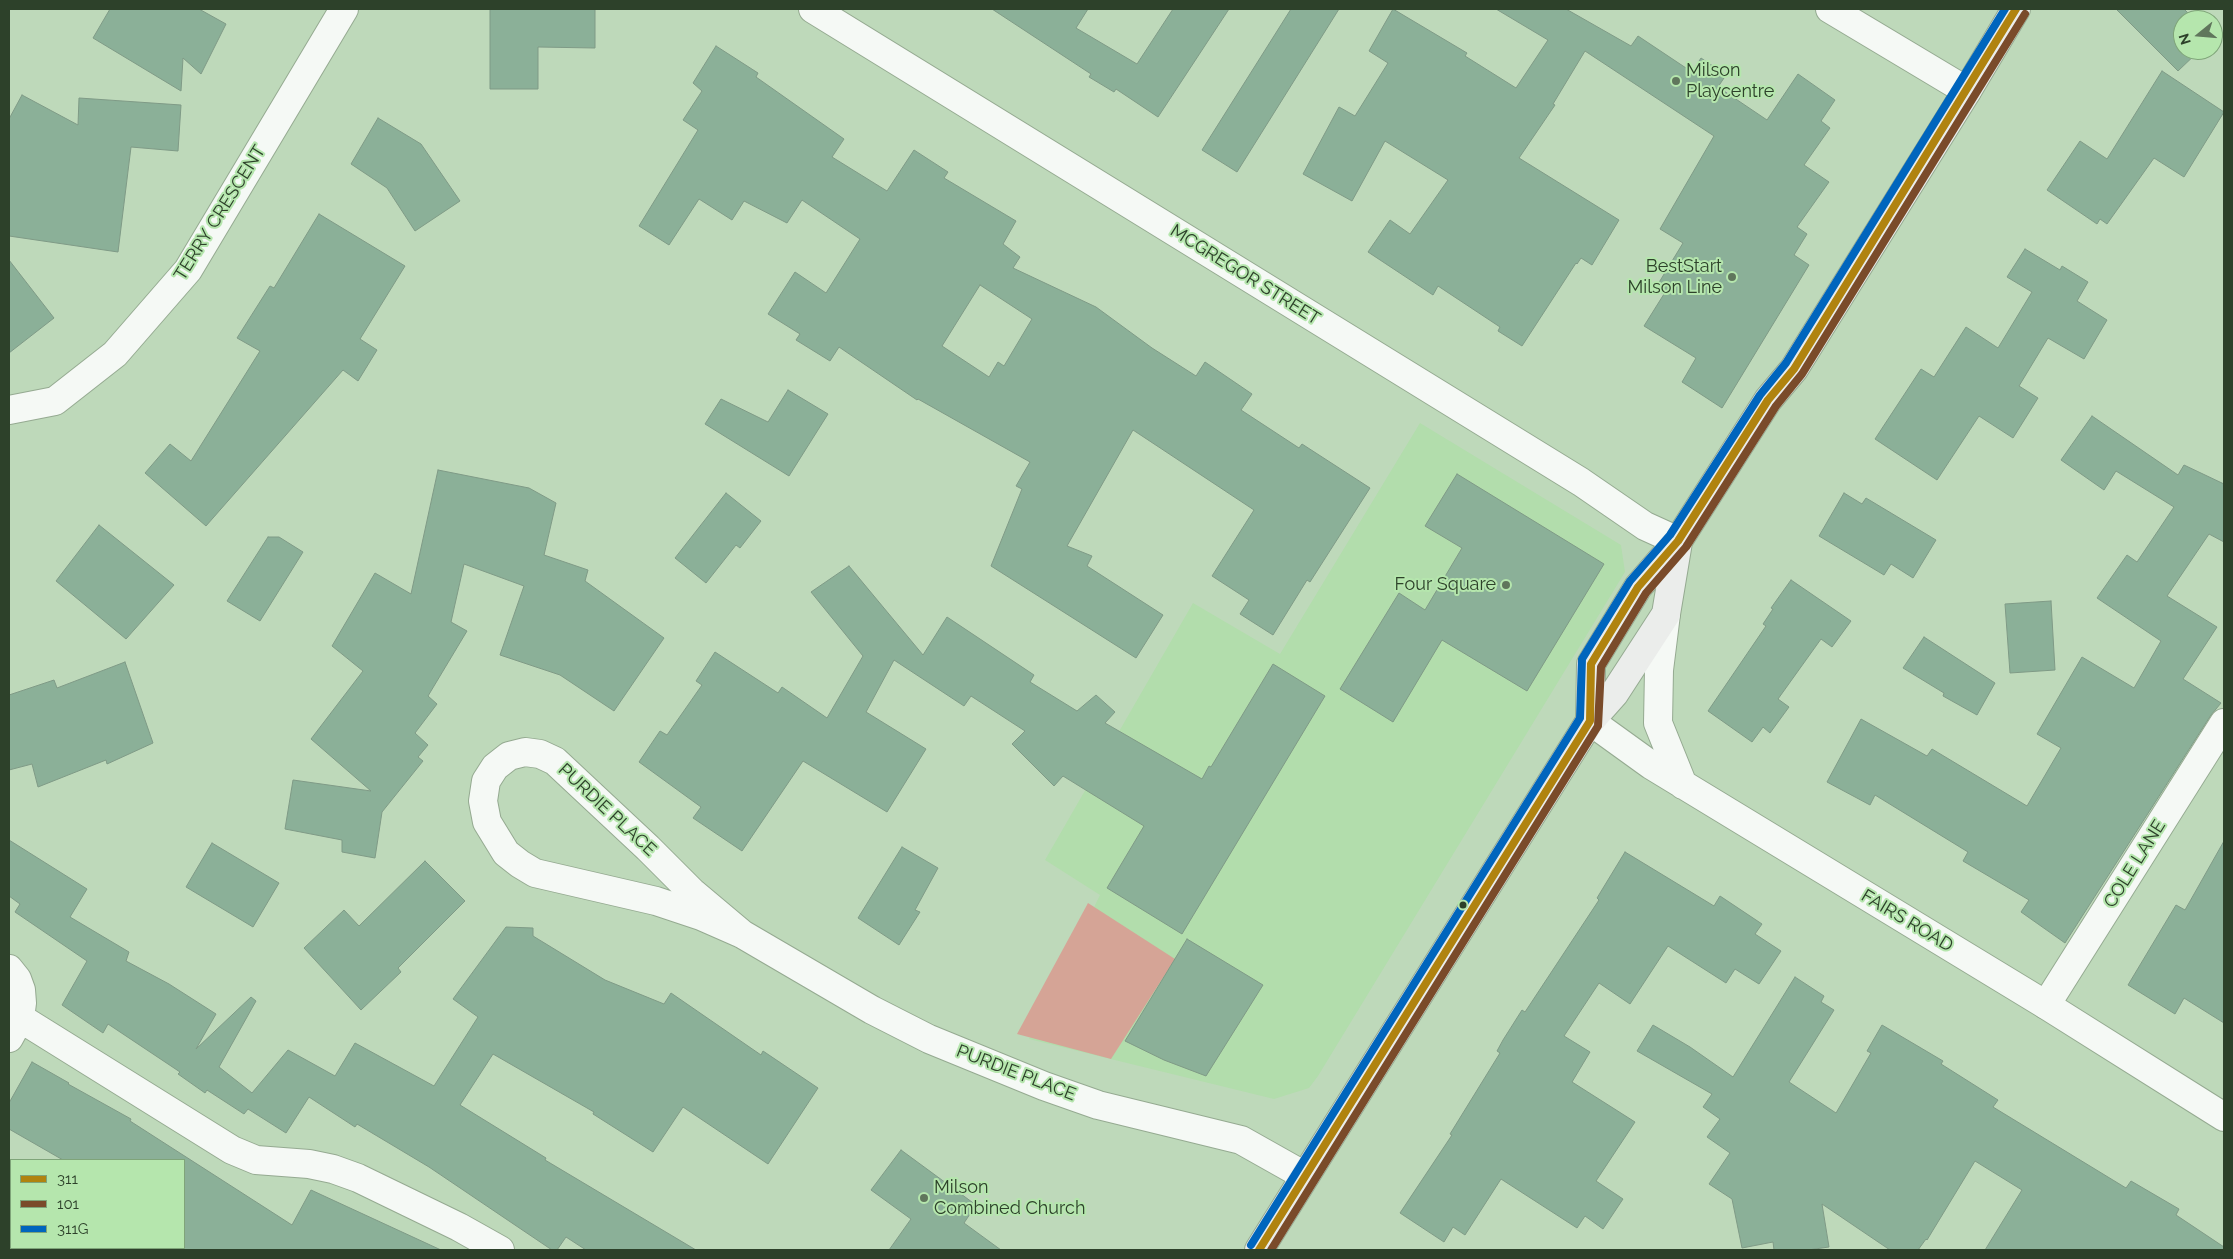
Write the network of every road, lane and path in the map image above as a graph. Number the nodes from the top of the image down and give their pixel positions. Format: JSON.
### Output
{"nodes":[{"id":1,"x":344,"y":9,"type":"edge"},
{"id":2,"x":813,"y":9,"type":"edge"},
{"id":3,"x":1830,"y":9,"type":"edge"},
{"id":4,"x":2016,"y":9,"type":"edge"},
{"id":5,"x":1967,"y":91,"type":"junction"},
{"id":6,"x":9,"y":410,"type":"edge"},
{"id":7,"x":1678,"y":541,"type":"junction"},
{"id":8,"x":1666,"y":614,"type":"junction"},
{"id":9,"x":1590,"y":722,"type":"junction"},
{"id":10,"x":2224,"y":723,"type":"edge"},
{"id":11,"x":1683,"y":784,"type":"junction"},
{"id":12,"x":742,"y":934,"type":"junction"},
{"id":13,"x":9,"y":969,"type":"edge"},
{"id":14,"x":2046,"y":1005,"type":"junction"},
{"id":15,"x":14,"y":1028,"type":"edge"},
{"id":16,"x":2224,"y":1117,"type":"edge"},
{"id":17,"x":1305,"y":1176,"type":"junction"},
{"id":18,"x":500,"y":1250,"type":"edge"},
{"id":19,"x":1259,"y":1250,"type":"edge"}],
"edges":[{"from":1,"to":6,"type":"street","name":"TERRY CRESCENT"},
{"from":2,"to":7,"type":"street","name":"MCGREGOR STREET"},
{"from":3,"to":5,"type":"street"},
{"from":4,"to":5,"type":"main road"},
{"from":5,"to":7,"type":"main road"},
{"from":7,"to":8,"type":"main road"},
{"from":7,"to":9,"type":"main road"},
{"from":8,"to":9,"type":"main road"},
{"from":8,"to":11,"type":"street"},
{"from":9,"to":11,"type":"street","name":"FAIRS ROAD"},
{"from":9,"to":17,"type":"main road"},
{"from":10,"to":14,"type":"street","name":"COLE LANE"},
{"from":11,"to":14,"type":"street","name":"FAIRS ROAD"},
{"from":12,"to":12,"type":"street","name":"PURDIE PLACE"},
{"from":12,"to":17,"type":"street","name":"PURDIE PLACE"},
{"from":13,"to":15,"type":"street"},
{"from":14,"to":16,"type":"street","name":"FAIRS ROAD"},
{"from":15,"to":18,"type":"street"},
{"from":17,"to":19,"type":"main road"}]}
